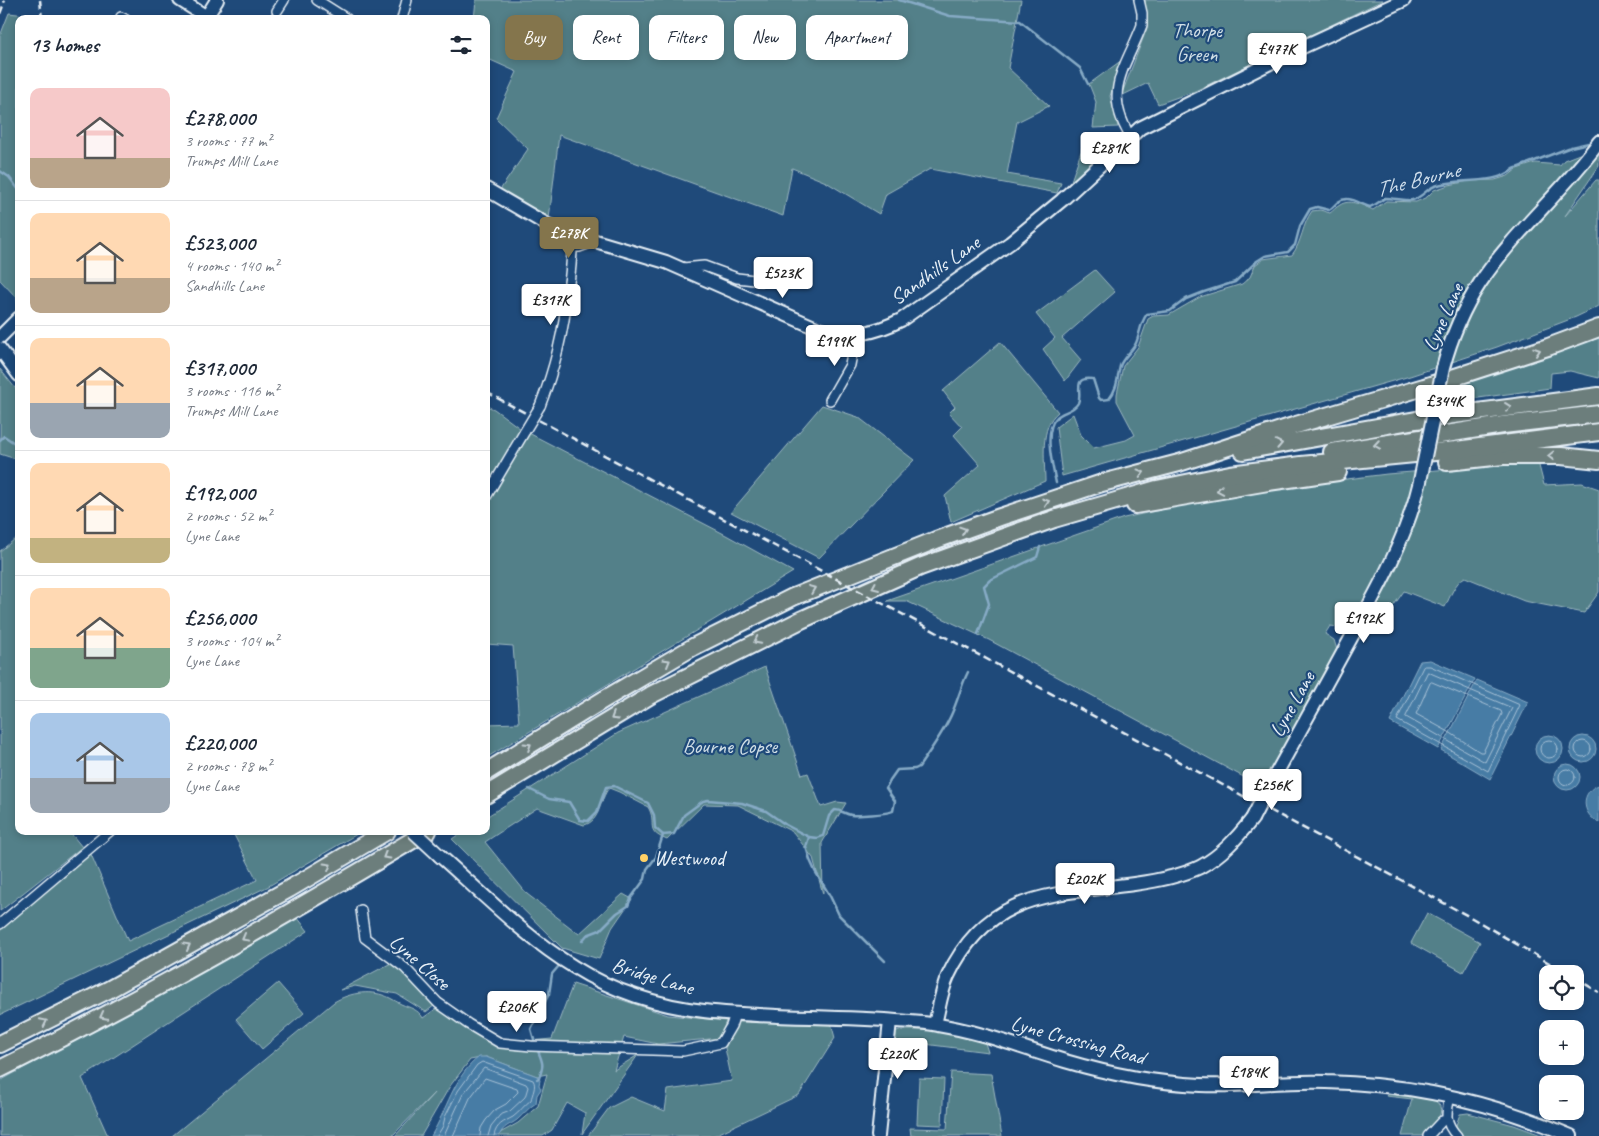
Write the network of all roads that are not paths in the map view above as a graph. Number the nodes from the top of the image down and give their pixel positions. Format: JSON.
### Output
{"nodes":[{"id":1,"x":180,"y":0,"type":"edge"},
{"id":2,"x":217,"y":0,"type":"edge"},
{"id":3,"x":284,"y":0,"type":"edge"},
{"id":4,"x":316,"y":0,"type":"edge"},
{"id":5,"x":407,"y":0,"type":"edge"},
{"id":6,"x":1139,"y":0,"type":"edge"},
{"id":7,"x":1404,"y":0,"type":"edge"},
{"id":8,"x":277,"y":11,"type":"dead end"},
{"id":9,"x":202,"y":15,"type":"edge"},
{"id":10,"x":209,"y":15,"type":"edge"},
{"id":11,"x":340,"y":15,"type":"edge"},
{"id":12,"x":403,"y":15,"type":"edge"},
{"id":13,"x":1130,"y":136,"type":"junction"},
{"id":14,"x":1597,"y":145,"type":"edge"},
{"id":15,"x":490,"y":191,"type":"edge"},
{"id":16,"x":565,"y":232,"type":"junction"},
{"id":17,"x":596,"y":241,"type":"junction"},
{"id":18,"x":572,"y":247,"type":"junction"},
{"id":19,"x":681,"y":268,"type":"junction"},
{"id":20,"x":763,"y":282,"type":"dead end"},
{"id":21,"x":15,"y":322,"type":"edge"},
{"id":22,"x":1599,"y":328,"type":"edge"},
{"id":23,"x":848,"y":334,"type":"junction"},
{"id":24,"x":0,"y":337,"type":"edge"},
{"id":25,"x":0,"y":348,"type":"edge"},
{"id":26,"x":15,"y":369,"type":"edge"},
{"id":27,"x":1599,"y":396,"type":"edge"},
{"id":28,"x":830,"y":400,"type":"dead end"},
{"id":29,"x":1599,"y":414,"type":"edge"},
{"id":30,"x":1599,"y":432,"type":"edge"},
{"id":31,"x":1599,"y":460,"type":"edge"},
{"id":32,"x":1179,"y":464,"type":"junction"},
{"id":33,"x":1230,"y":474,"type":"junction"},
{"id":34,"x":490,"y":490,"type":"edge"},
{"id":35,"x":1077,"y":511,"type":"junction"},
{"id":36,"x":490,"y":770,"type":"edge"},
{"id":37,"x":490,"y":793,"type":"edge"},
{"id":38,"x":105,"y":835,"type":"edge"},
{"id":39,"x":380,"y":835,"type":"edge"},
{"id":40,"x":417,"y":835,"type":"edge"},
{"id":41,"x":421,"y":835,"type":"edge"},
{"id":42,"x":361,"y":910,"type":"dead end"},
{"id":43,"x":0,"y":924,"type":"edge"},
{"id":44,"x":734,"y":1014,"type":"junction"},
{"id":45,"x":890,"y":1020,"type":"junction"},
{"id":46,"x":935,"y":1024,"type":"junction"},
{"id":47,"x":0,"y":1044,"type":"edge"},
{"id":48,"x":0,"y":1070,"type":"edge"},
{"id":49,"x":1450,"y":1096,"type":"junction"},
{"id":50,"x":1446,"y":1120,"type":"junction"},
{"id":51,"x":878,"y":1136,"type":"edge"},
{"id":52,"x":1428,"y":1136,"type":"edge"},
{"id":53,"x":1457,"y":1136,"type":"edge"},
{"id":54,"x":1571,"y":1136,"type":"edge"}],
"edges":[{"from":1,"to":9,"type":"street"},
{"from":2,"to":10,"type":"street"},
{"from":3,"to":8,"type":"street"},
{"from":4,"to":11,"type":"street"},
{"from":5,"to":12,"type":"street"},
{"from":6,"to":13,"type":"street"},
{"from":7,"to":13,"type":"street","name":"Sandhills Lane"},
{"from":13,"to":23,"type":"street","name":"Sandhills Lane"},
{"from":14,"to":46,"type":"street","name":"Lyne Lane","bridge":true},
{"from":15,"to":16,"type":"street","name":"Sandhills Lane"},
{"from":16,"to":17,"type":"street","name":"Sandhills Lane"},
{"from":16,"to":18,"type":"street"},
{"from":17,"to":18,"type":"street"},
{"from":17,"to":19,"type":"street","name":"Sandhills Lane"},
{"from":18,"to":34,"type":"street","bridge":true},
{"from":19,"to":20,"type":"street"},
{"from":19,"to":23,"type":"street","name":"Sandhills Lane"},
{"from":21,"to":24,"type":"street"},
{"from":32,"to":22,"type":"highway","one_way":true},
{"from":23,"to":28,"type":"street"},
{"from":25,"to":26,"type":"street"},
{"from":32,"to":27,"type":"highway","one_way":true},
{"from":29,"to":33,"type":"highway","one_way":true},
{"from":30,"to":33,"type":"highway"},
{"from":31,"to":35,"type":"highway","one_way":true},
{"from":36,"to":32,"type":"highway","one_way":true},
{"from":33,"to":35,"type":"highway"},
{"from":35,"to":37,"type":"highway","one_way":true},
{"from":38,"to":43,"type":"street"},
{"from":47,"to":39,"type":"highway","one_way":true},
{"from":40,"to":44,"type":"street","name":"Bridge Lane","bridge":true},
{"from":41,"to":48,"type":"highway","one_way":true},
{"from":42,"to":44,"type":"street","name":"Lyne Close"},
{"from":44,"to":45,"type":"street","name":"Bridge Lane"},
{"from":45,"to":46,"type":"street","name":"Bridge Lane"},
{"from":45,"to":51,"type":"street"},
{"from":46,"to":49,"type":"street","name":"Lyne Crossing Road"},
{"from":49,"to":50,"type":"street"},
{"from":49,"to":54,"type":"street","name":"Lyne Crossing Road"},
{"from":50,"to":52,"type":"street"},
{"from":50,"to":53,"type":"street"}]}
